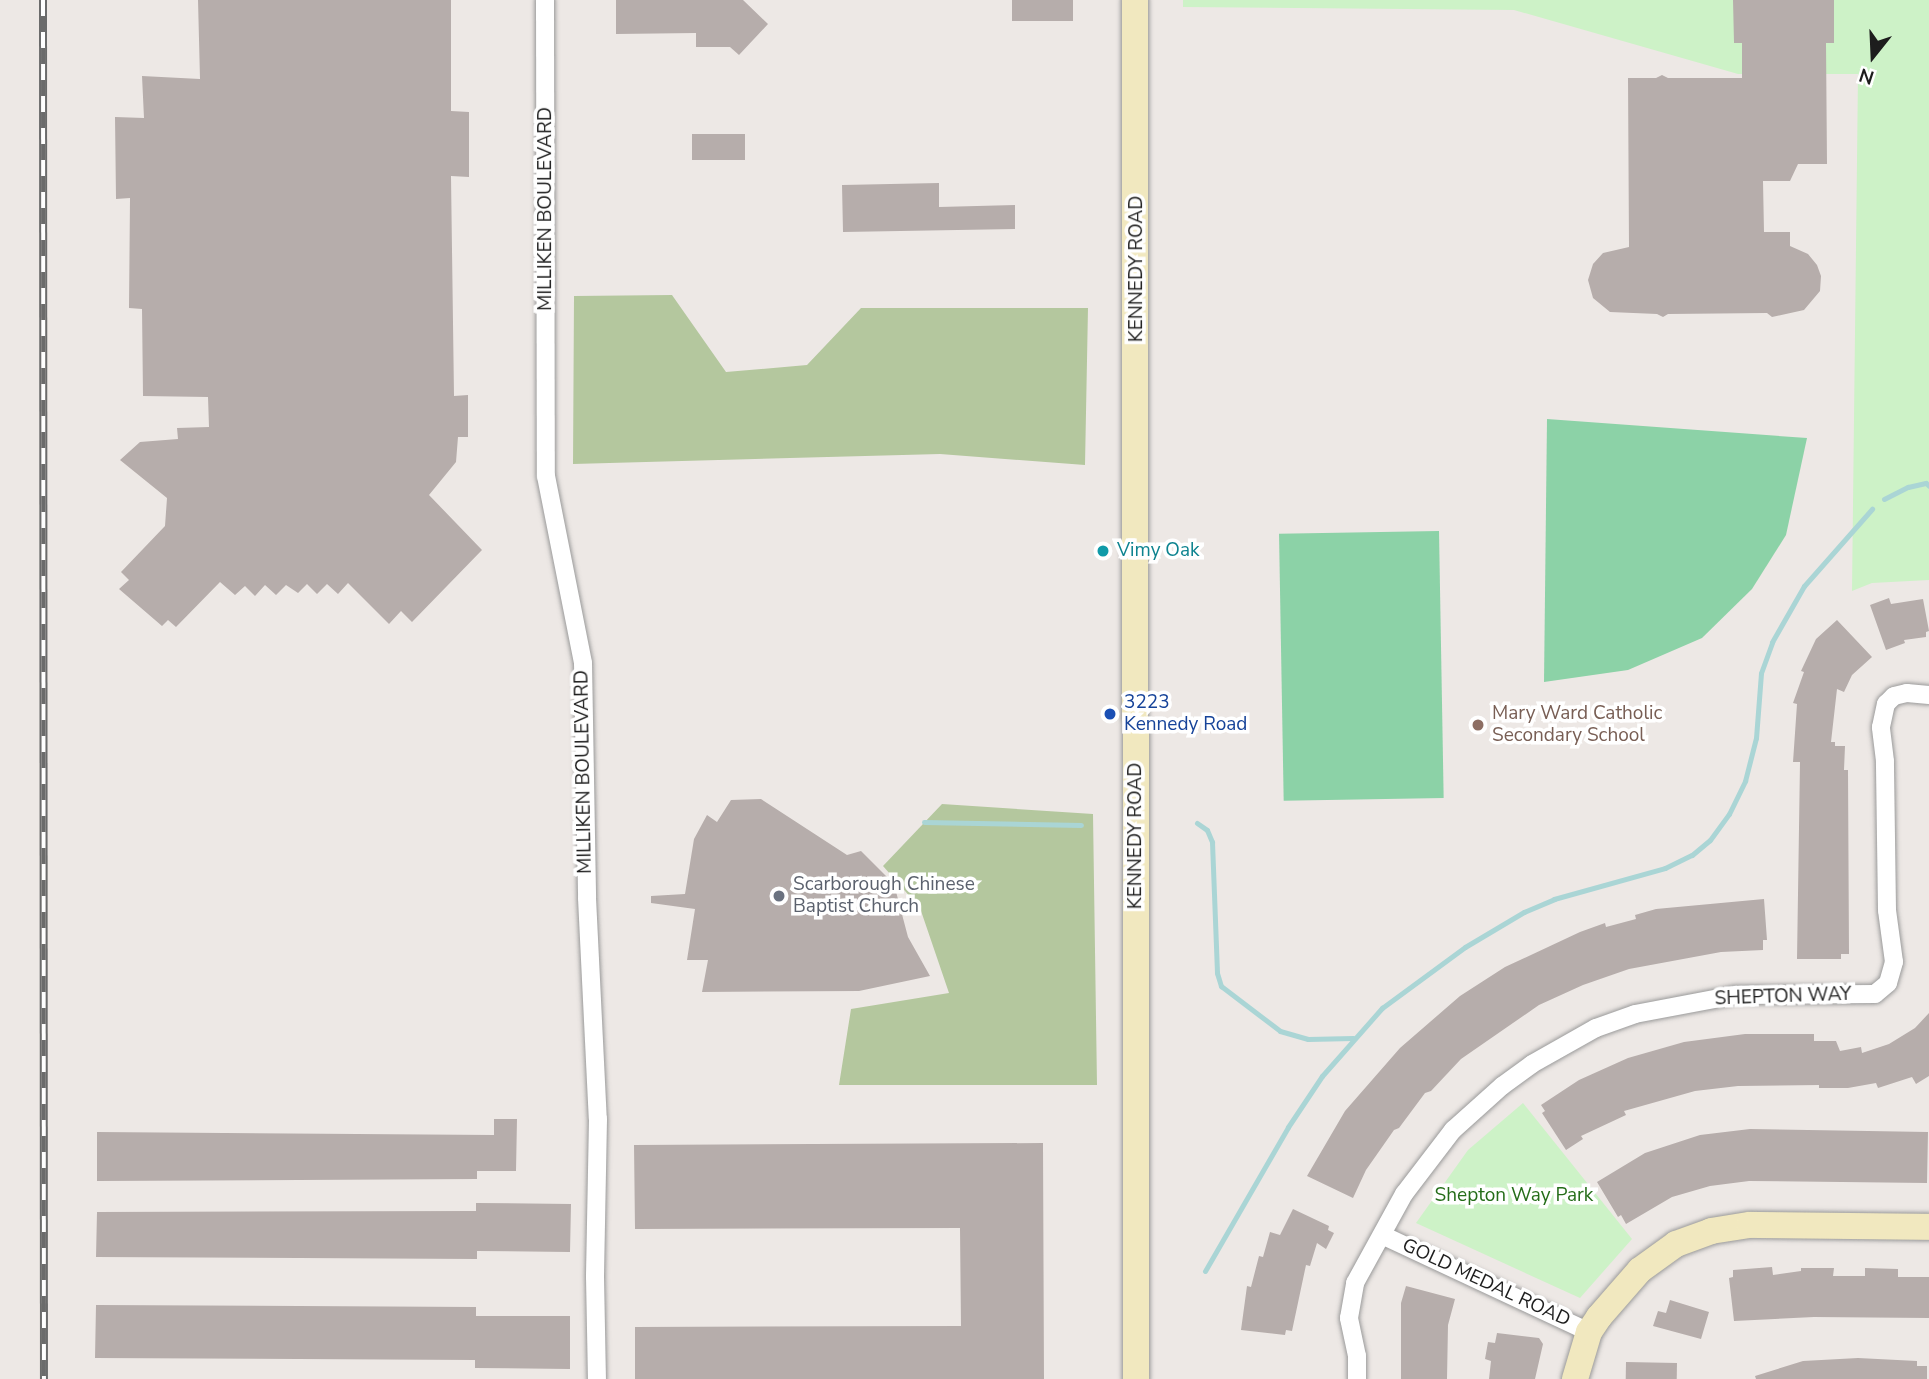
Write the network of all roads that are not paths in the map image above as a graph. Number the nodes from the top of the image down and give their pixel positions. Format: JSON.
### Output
{"nodes":[{"id":1,"x":545,"y":0,"type":"edge"},
{"id":2,"x":1135,"y":0,"type":"edge"},
{"id":3,"x":1929,"y":695,"type":"edge"},
{"id":4,"x":1929,"y":1227,"type":"edge"},
{"id":5,"x":1382,"y":1235,"type":"junction"},
{"id":6,"x":1589,"y":1332,"type":"junction"},
{"id":7,"x":597,"y":1379,"type":"edge"},
{"id":8,"x":1136,"y":1379,"type":"edge"},
{"id":9,"x":1357,"y":1379,"type":"edge"},
{"id":10,"x":1575,"y":1379,"type":"edge"}],
"edges":[{"from":1,"to":7,"type":"street","name":"MILLIKEN BOULEVARD"},
{"from":2,"to":8,"type":"main road","name":"KENNEDY ROAD"},
{"from":3,"to":5,"type":"street","name":"SHEPTON WAY"},
{"from":4,"to":6,"type":"main road"},
{"from":5,"to":6,"type":"street","name":"GOLD MEDAL ROAD"},
{"from":5,"to":9,"type":"street","name":"SHEPTON WAY"},
{"from":6,"to":10,"type":"main road"}]}
